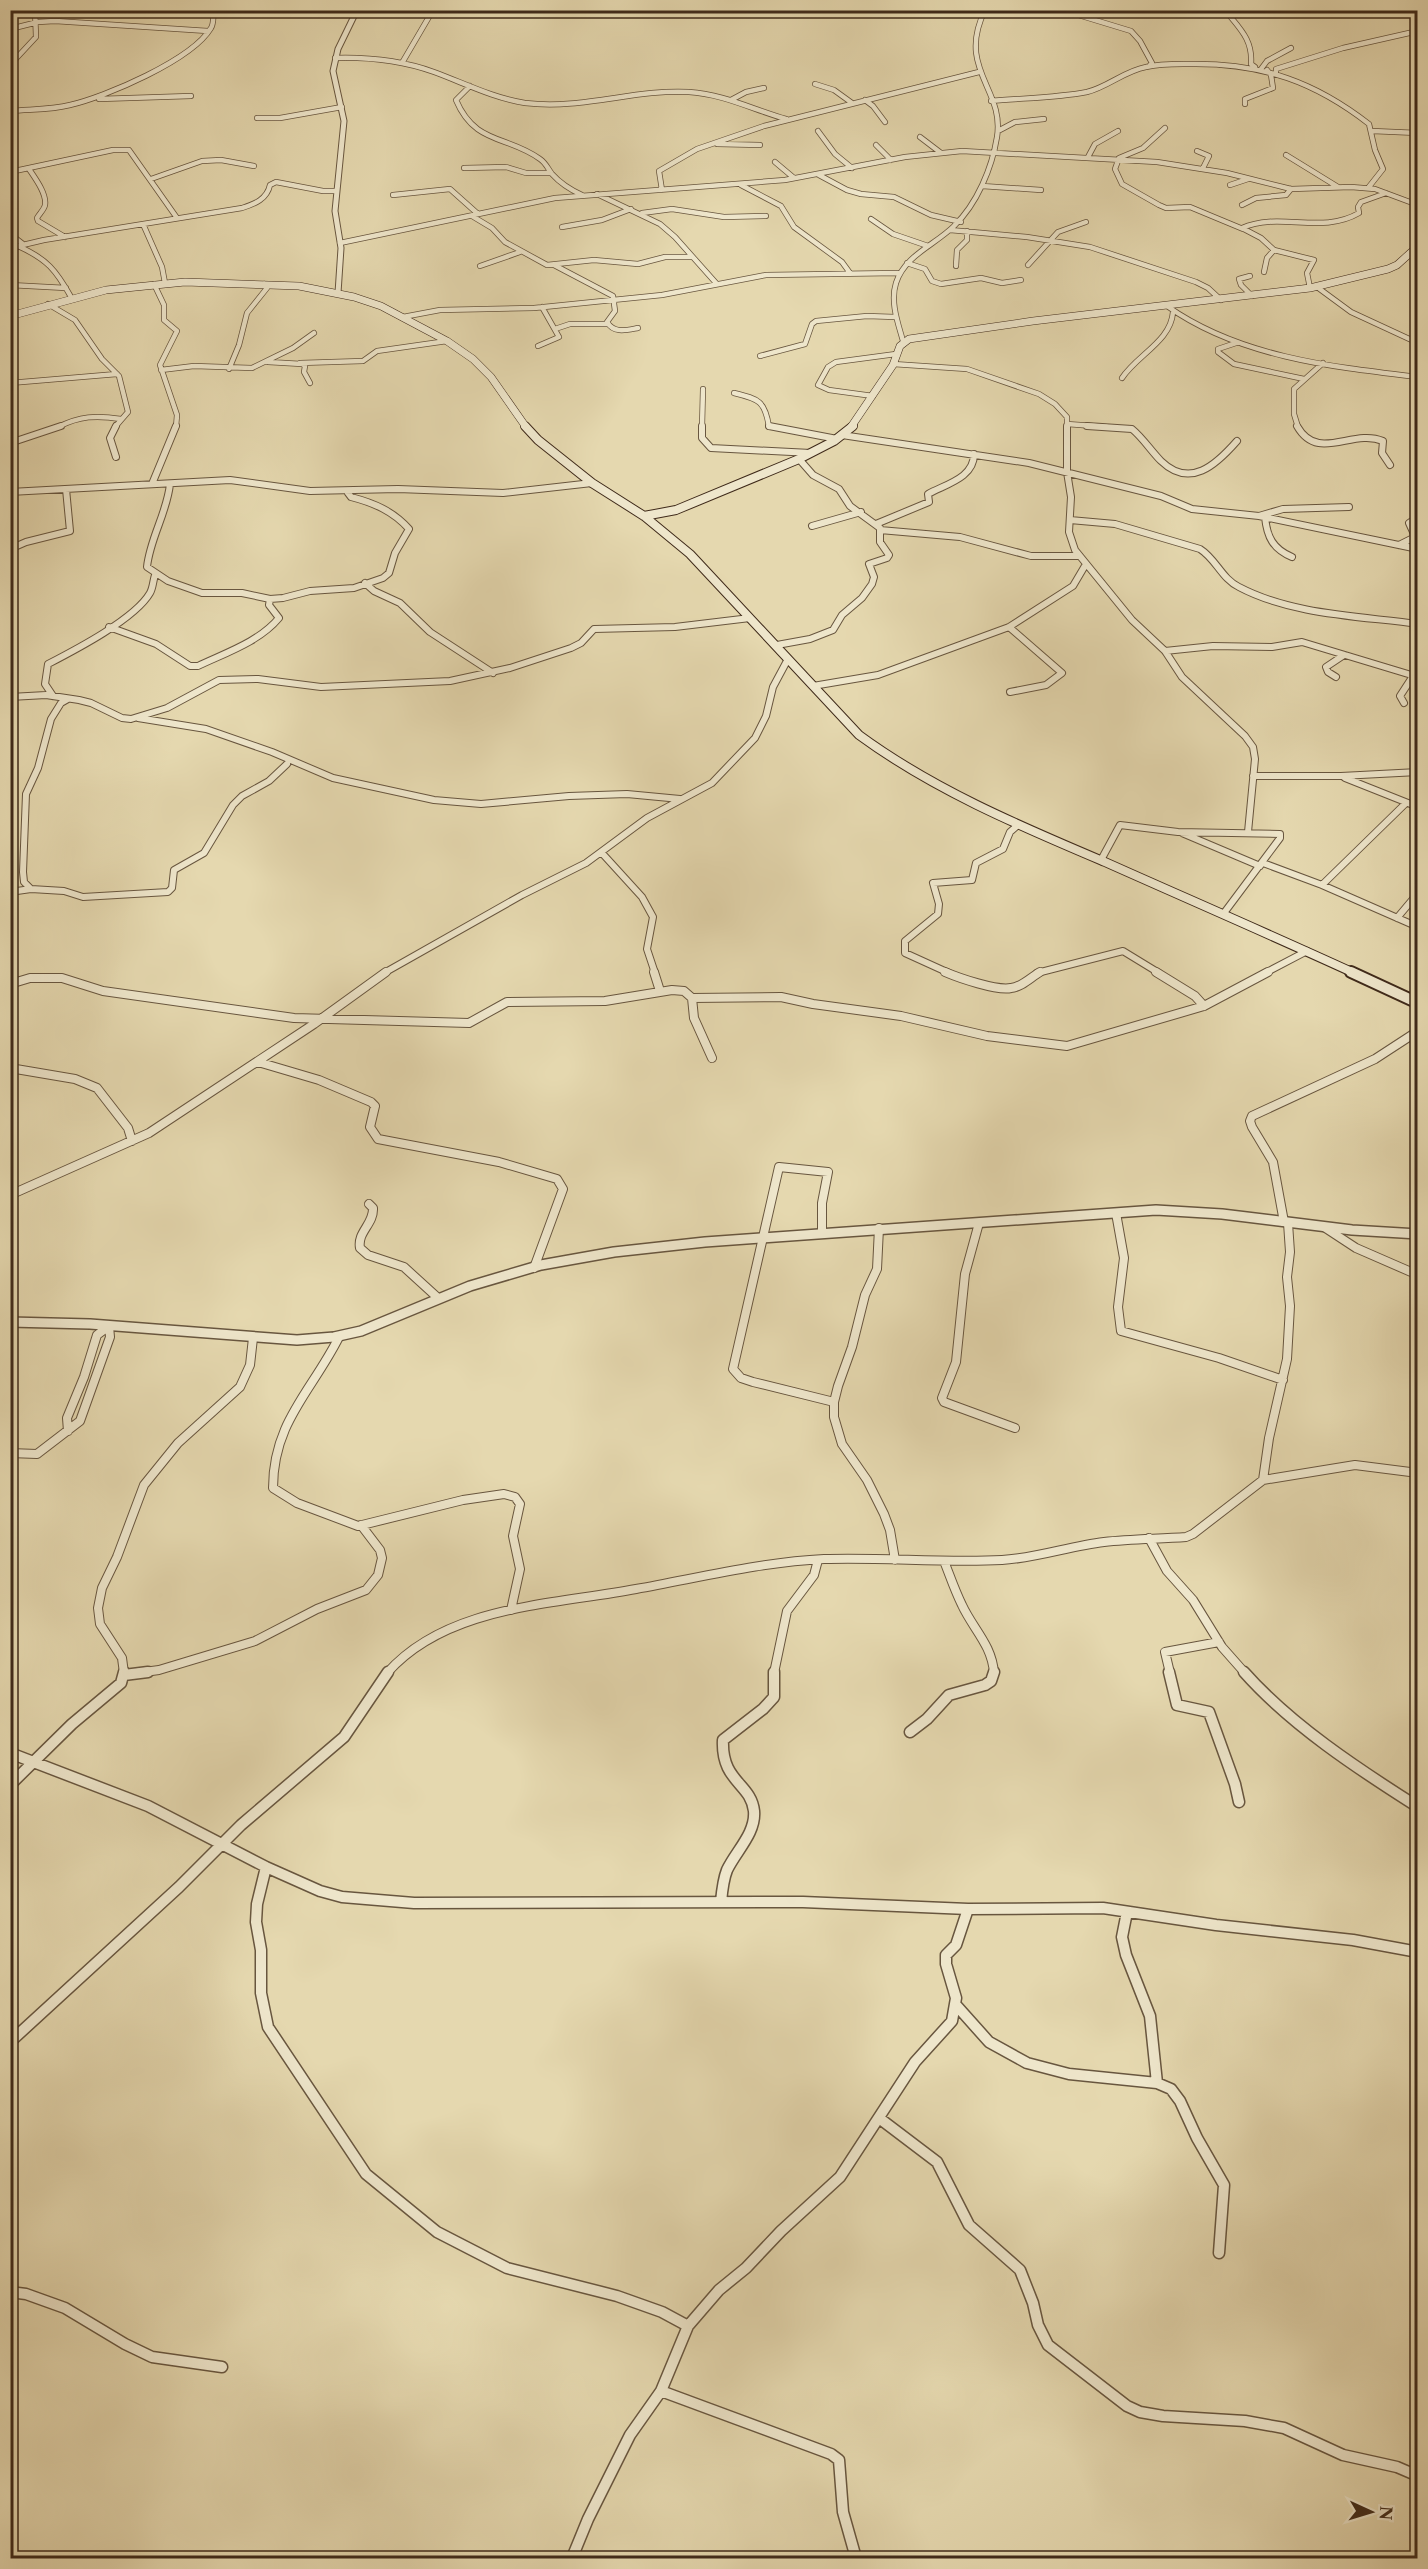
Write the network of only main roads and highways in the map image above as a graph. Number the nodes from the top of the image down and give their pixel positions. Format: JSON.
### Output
{"nodes":[{"id":1,"x":1418,"y":246,"type":"edge"},
{"id":2,"x":10,"y":316,"type":"edge"},
{"id":3,"x":676,"y":510,"type":"junction"},
{"id":4,"x":644,"y":516,"type":"junction"},
{"id":5,"x":658,"y":527,"type":"junction"},
{"id":6,"x":1418,"y":1003,"type":"edge"}],
"edges":[{"from":1,"to":3,"type":"main road"},
{"from":2,"to":4,"type":"main road"},
{"from":3,"to":4,"type":"main road"},
{"from":3,"to":5,"type":"main road"},
{"from":4,"to":5,"type":"main road"},
{"from":5,"to":6,"type":"main road"}]}
